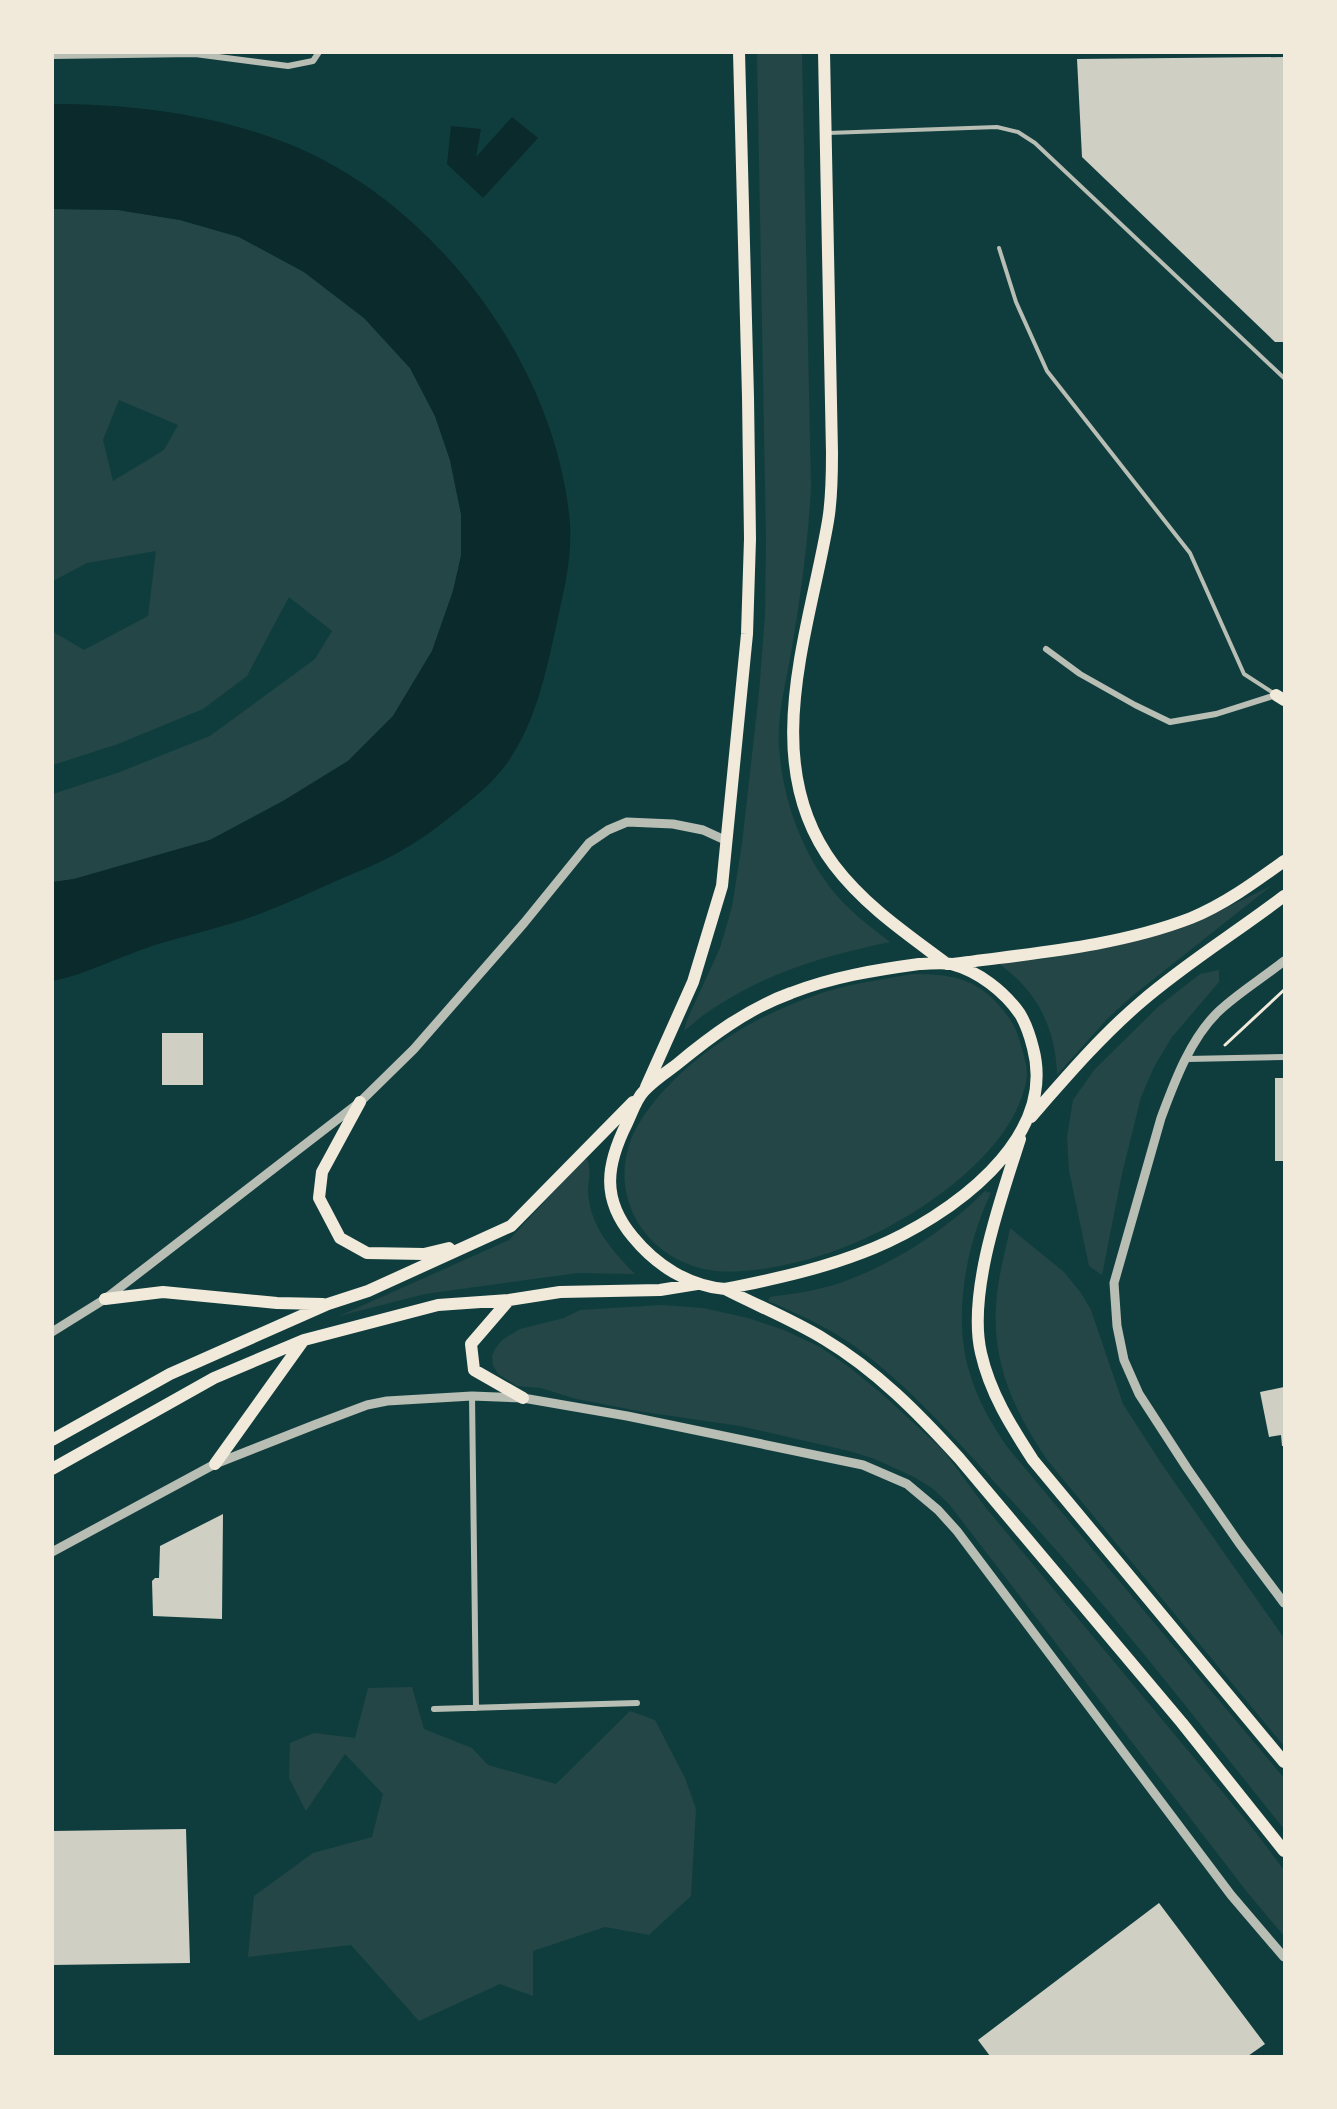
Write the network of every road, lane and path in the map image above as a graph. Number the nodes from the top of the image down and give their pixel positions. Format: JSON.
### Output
{"nodes":[{"id":1,"x":319,"y":52,"type":"edge"},
{"id":2,"x":739,"y":52,"type":"edge"},
{"id":3,"x":824,"y":52,"type":"edge"},
{"id":4,"x":52,"y":56,"type":"edge"},
{"id":5,"x":826,"y":134,"type":"junction"},
{"id":6,"x":999,"y":248,"type":"dead end"},
{"id":7,"x":1284,"y":378,"type":"edge"},
{"id":8,"x":1046,"y":649,"type":"dead end"},
{"id":9,"x":1282,"y":695,"type":"edge"},
{"id":10,"x":727,"y":841,"type":"junction"},
{"id":11,"x":1284,"y":861,"type":"edge"},
{"id":12,"x":1284,"y":896,"type":"edge"},
{"id":13,"x":1284,"y":961,"type":"edge"},
{"id":14,"x":950,"y":964,"type":"junction"},
{"id":15,"x":1284,"y":990,"type":"edge"},
{"id":16,"x":1284,"y":1057,"type":"edge"},
{"id":17,"x":1187,"y":1059,"type":"junction"},
{"id":18,"x":1211,"y":1059,"type":"junction"},
{"id":19,"x":643,"y":1093,"type":"junction"},
{"id":20,"x":360,"y":1102,"type":"junction"},
{"id":21,"x":1026,"y":1123,"type":"junction"},
{"id":22,"x":476,"y":1241,"type":"junction"},
{"id":23,"x":701,"y":1284,"type":"junction"},
{"id":24,"x":725,"y":1289,"type":"junction"},
{"id":25,"x":105,"y":1299,"type":"junction"},
{"id":26,"x":510,"y":1300,"type":"junction"},
{"id":27,"x":328,"y":1304,"type":"junction"},
{"id":28,"x":52,"y":1332,"type":"edge"},
{"id":29,"x":304,"y":1340,"type":"junction"},
{"id":30,"x":472,"y":1396,"type":"junction"},
{"id":31,"x":524,"y":1398,"type":"junction"},
{"id":32,"x":52,"y":1440,"type":"edge"},
{"id":33,"x":215,"y":1464,"type":"junction"},
{"id":34,"x":52,"y":1469,"type":"edge"},
{"id":35,"x":52,"y":1552,"type":"edge"},
{"id":36,"x":1284,"y":1603,"type":"edge"},
{"id":37,"x":637,"y":1703,"type":"dead end"},
{"id":38,"x":476,"y":1708,"type":"junction"},
{"id":39,"x":434,"y":1709,"type":"dead end"},
{"id":40,"x":1284,"y":1762,"type":"edge"},
{"id":41,"x":1284,"y":1851,"type":"edge"},
{"id":42,"x":1284,"y":1957,"type":"edge"}],
"edges":[{"from":1,"to":4,"type":"street"},
{"from":2,"to":10,"type":"highway"},
{"from":3,"to":5,"type":"highway"},
{"from":5,"to":7,"type":"lane"},
{"from":5,"to":14,"type":"highway"},
{"from":6,"to":9,"type":"lane"},
{"from":8,"to":9,"type":"street"},
{"from":10,"to":19,"type":"highway"},
{"from":10,"to":20,"type":"street"},
{"from":11,"to":14,"type":"highway"},
{"from":12,"to":21,"type":"highway"},
{"from":13,"to":17,"type":"street"},
{"from":14,"to":19,"type":"highway"},
{"from":14,"to":21,"type":"highway"},
{"from":15,"to":18,"type":"path"},
{"from":16,"to":18,"type":"street"},
{"from":17,"to":18,"type":"street"},
{"from":17,"to":36,"type":"street"},
{"from":19,"to":22,"type":"highway"},
{"from":19,"to":23,"type":"highway"},
{"from":20,"to":22,"type":"highway"},
{"from":20,"to":25,"type":"street"},
{"from":21,"to":24,"type":"highway"},
{"from":21,"to":40,"type":"highway"},
{"from":22,"to":27,"type":"highway"},
{"from":23,"to":24,"type":"highway"},
{"from":23,"to":26,"type":"highway"},
{"from":24,"to":41,"type":"highway"},
{"from":25,"to":27,"type":"highway"},
{"from":25,"to":28,"type":"street"},
{"from":26,"to":29,"type":"highway"},
{"from":26,"to":31,"type":"highway"},
{"from":27,"to":32,"type":"highway"},
{"from":29,"to":33,"type":"highway"},
{"from":29,"to":34,"type":"highway"},
{"from":30,"to":31,"type":"street"},
{"from":30,"to":33,"type":"street"},
{"from":30,"to":38,"type":"street"},
{"from":31,"to":42,"type":"street"},
{"from":33,"to":35,"type":"street"},
{"from":37,"to":38,"type":"street"},
{"from":38,"to":39,"type":"street"}]}
